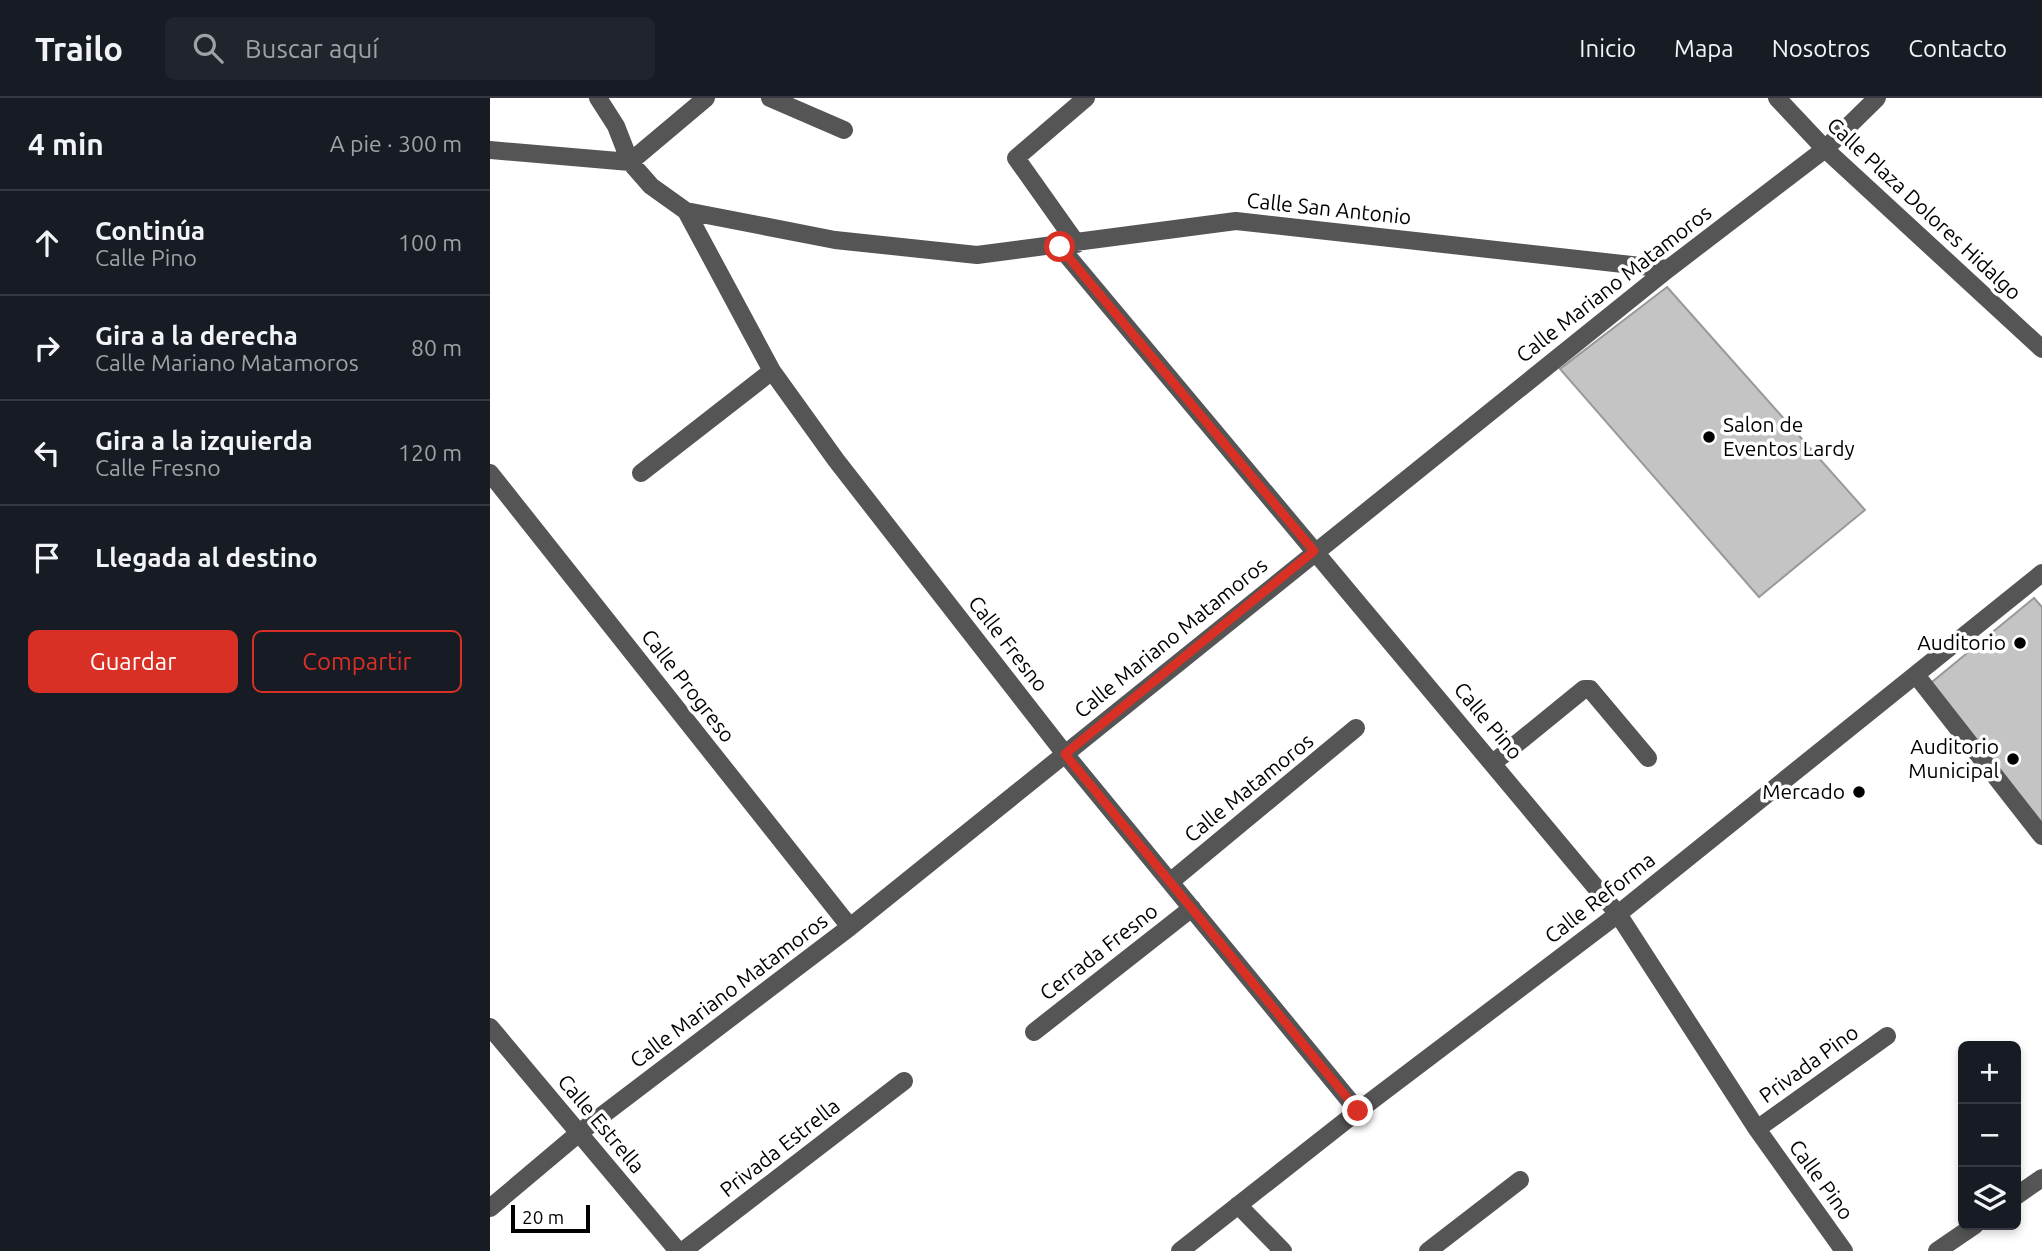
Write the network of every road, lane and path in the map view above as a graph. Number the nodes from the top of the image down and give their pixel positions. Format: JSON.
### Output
{"nodes":[{"id":1,"x":598,"y":98,"type":"edge"},
{"id":2,"x":706,"y":98,"type":"edge"},
{"id":3,"x":770,"y":98,"type":"edge"},
{"id":4,"x":1086,"y":98,"type":"edge"},
{"id":5,"x":1777,"y":98,"type":"edge"},
{"id":6,"x":1877,"y":98,"type":"edge"},
{"id":7,"x":844,"y":130,"type":"dead end"},
{"id":8,"x":1825,"y":149,"type":"junction"},
{"id":9,"x":490,"y":150,"type":"edge"},
{"id":10,"x":630,"y":162,"type":"junction"},
{"id":11,"x":686,"y":211,"type":"junction"},
{"id":12,"x":1069,"y":245,"type":"junction"},
{"id":13,"x":1668,"y":269,"type":"junction"},
{"id":14,"x":2042,"y":349,"type":"edge"},
{"id":15,"x":772,"y":371,"type":"junction"},
{"id":16,"x":490,"y":473,"type":"edge"},
{"id":17,"x":641,"y":473,"type":"dead end"},
{"id":18,"x":1314,"y":551,"type":"junction"},
{"id":19,"x":2041,"y":578,"type":"edge"},
{"id":20,"x":1916,"y":675,"type":"junction"},
{"id":21,"x":1356,"y":728,"type":"dead end"},
{"id":22,"x":1065,"y":754,"type":"junction"},
{"id":23,"x":1648,"y":758,"type":"dead end"},
{"id":24,"x":1493,"y":763,"type":"junction"},
{"id":25,"x":2042,"y":836,"type":"edge"},
{"id":26,"x":1170,"y":882,"type":"junction"},
{"id":27,"x":1192,"y":908,"type":"junction"},
{"id":28,"x":1618,"y":915,"type":"junction"},
{"id":29,"x":850,"y":927,"type":"junction"},
{"id":30,"x":490,"y":1027,"type":"edge"},
{"id":31,"x":1034,"y":1032,"type":"dead end"},
{"id":32,"x":1887,"y":1036,"type":"dead end"},
{"id":33,"x":904,"y":1081,"type":"dead end"},
{"id":34,"x":1358,"y":1111,"type":"junction"},
{"id":35,"x":1757,"y":1129,"type":"junction"},
{"id":36,"x":579,"y":1133,"type":"junction"},
{"id":37,"x":2042,"y":1178,"type":"edge"},
{"id":38,"x":1520,"y":1181,"type":"dead end"},
{"id":39,"x":2021,"y":1193,"type":"edge"},
{"id":40,"x":1238,"y":1205,"type":"junction"},
{"id":41,"x":490,"y":1208,"type":"edge"},
{"id":42,"x":1968,"y":1230,"type":"edge"},
{"id":43,"x":678,"y":1251,"type":"edge"},
{"id":44,"x":683,"y":1251,"type":"edge"},
{"id":45,"x":1180,"y":1251,"type":"edge"},
{"id":46,"x":1283,"y":1251,"type":"edge"},
{"id":47,"x":1428,"y":1251,"type":"edge"},
{"id":48,"x":1844,"y":1251,"type":"edge"},
{"id":49,"x":1937,"y":1251,"type":"edge"}],
"edges":[{"from":1,"to":10,"type":"street"},
{"from":2,"to":10,"type":"street"},
{"from":3,"to":7,"type":"street"},
{"from":4,"to":12,"type":"street","name":"Calle Pino"},
{"from":5,"to":8,"type":"street","name":"Calle Plaza Dolores Hidalgo"},
{"from":6,"to":8,"type":"street","name":"Calle Mariano Matamoros"},
{"from":8,"to":13,"type":"street","name":"Calle Mariano Matamoros"},
{"from":8,"to":14,"type":"street","name":"Calle Plaza Dolores Hidalgo"},
{"from":9,"to":10,"type":"street"},
{"from":10,"to":11,"type":"street","name":"Calle San Antonio"},
{"from":11,"to":12,"type":"street","name":"Calle San Antonio"},
{"from":11,"to":15,"type":"street","name":"Calle Fresno"},
{"from":12,"to":13,"type":"street","name":"Calle San Antonio"},
{"from":12,"to":18,"type":"street","name":"Calle Pino"},
{"from":13,"to":18,"type":"street","name":"Calle Mariano Matamoros"},
{"from":15,"to":17,"type":"street"},
{"from":15,"to":22,"type":"street","name":"Calle Fresno"},
{"from":16,"to":29,"type":"street","name":"Calle Progreso"},
{"from":18,"to":22,"type":"street","name":"Calle Mariano Matamoros"},
{"from":18,"to":24,"type":"street","name":"Calle Pino"},
{"from":19,"to":20,"type":"street","name":"Calle Reforma"},
{"from":20,"to":25,"type":"street"},
{"from":20,"to":28,"type":"street","name":"Calle Reforma"},
{"from":21,"to":26,"type":"street","name":"Calle Matamoros"},
{"from":22,"to":26,"type":"street","name":"Calle Fresno"},
{"from":22,"to":29,"type":"street","name":"Calle Mariano Matamoros"},
{"from":23,"to":24,"type":"street"},
{"from":24,"to":28,"type":"street","name":"Calle Pino"},
{"from":26,"to":27,"type":"street","name":"Calle Fresno"},
{"from":27,"to":31,"type":"street","name":"Cerrada Fresno"},
{"from":27,"to":34,"type":"street","name":"Calle Fresno"},
{"from":28,"to":34,"type":"street","name":"Calle Reforma"},
{"from":28,"to":35,"type":"street","name":"Calle Pino"},
{"from":29,"to":36,"type":"street","name":"Calle Mariano Matamoros"},
{"from":30,"to":36,"type":"street","name":"Calle Estrella"},
{"from":32,"to":35,"type":"street","name":"Privada Pino"},
{"from":33,"to":44,"type":"street","name":"Privada Estrella"},
{"from":34,"to":40,"type":"street","name":"Calle Reforma"},
{"from":35,"to":48,"type":"street","name":"Calle Pino"},
{"from":36,"to":41,"type":"street","name":"Calle Mariano Matamoros"},
{"from":36,"to":43,"type":"street","name":"Calle Estrella"},
{"from":37,"to":39,"type":"street"},
{"from":38,"to":47,"type":"street"},
{"from":40,"to":45,"type":"street","name":"Calle Reforma"},
{"from":40,"to":46,"type":"street"},
{"from":42,"to":49,"type":"street"}]}
